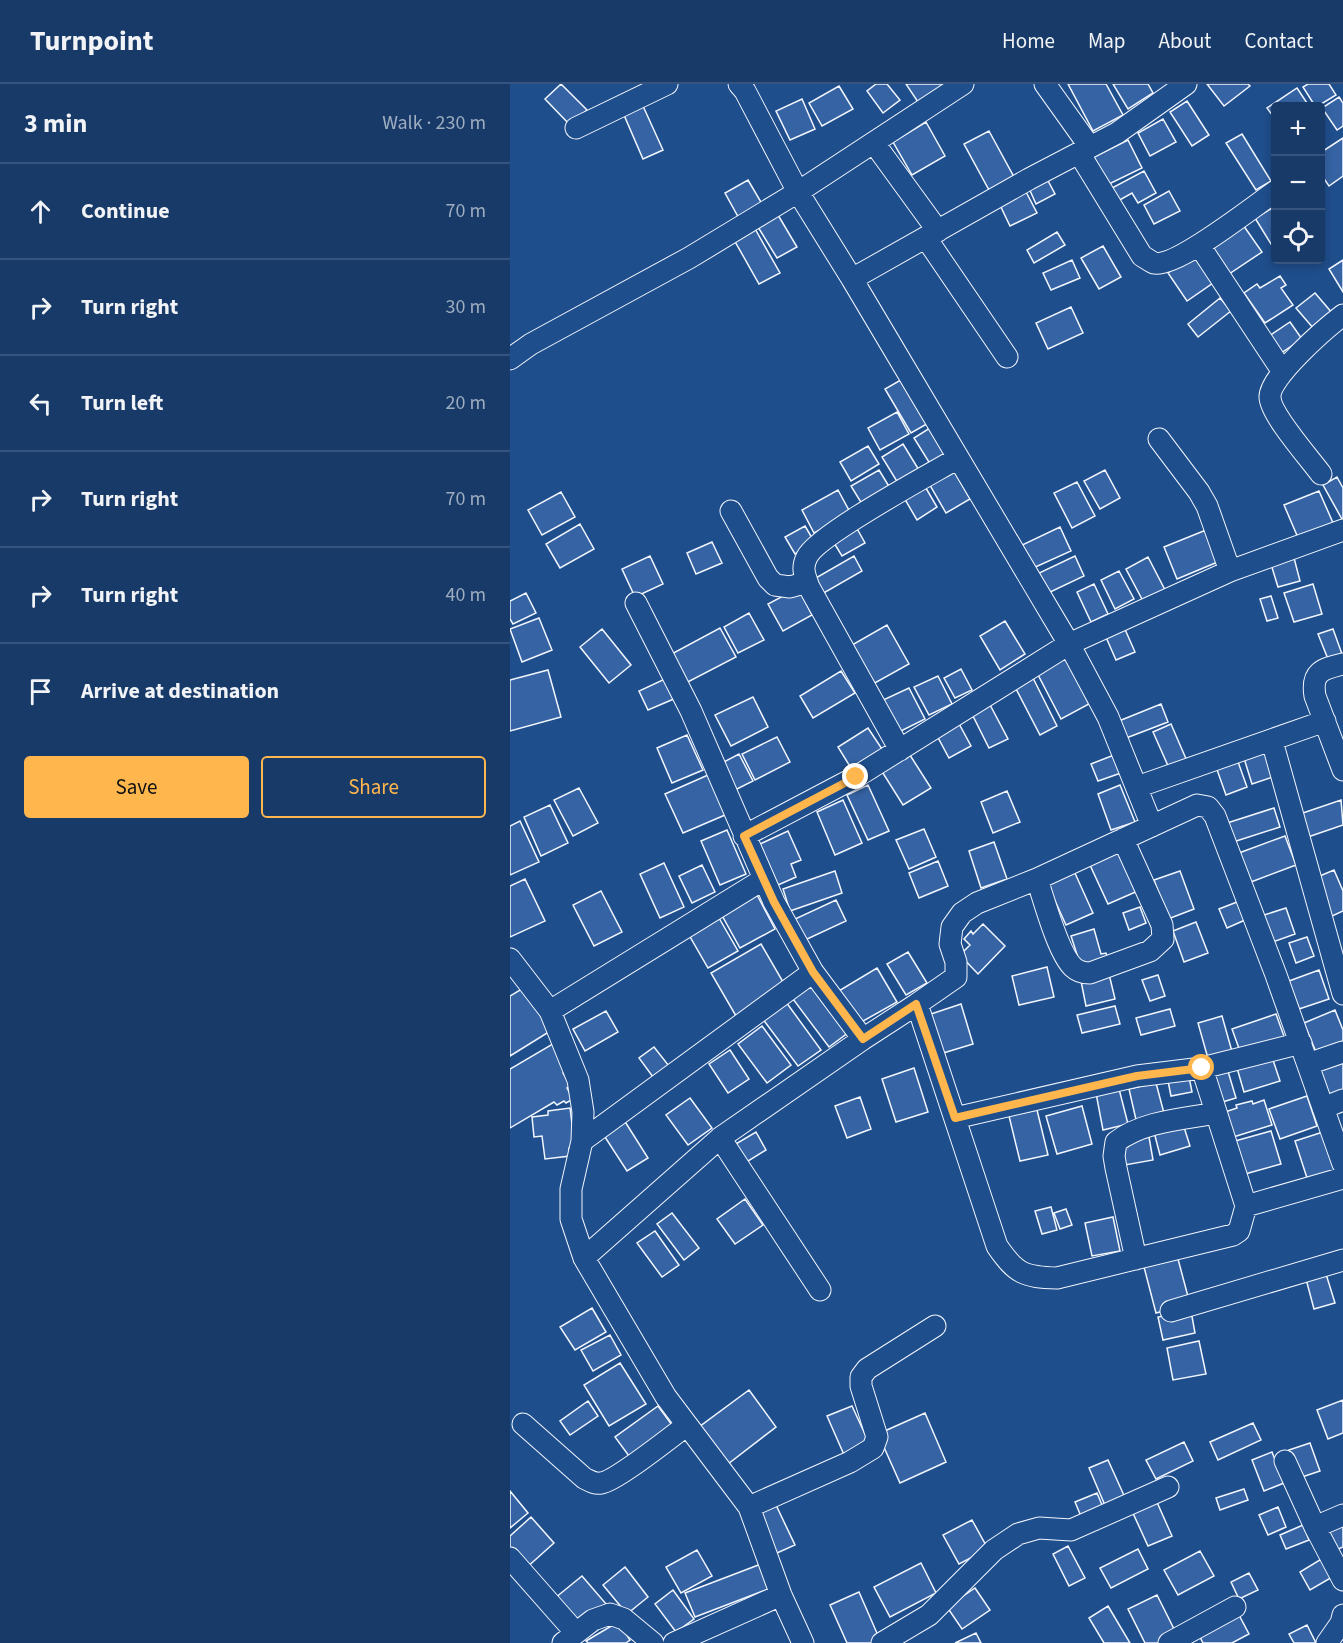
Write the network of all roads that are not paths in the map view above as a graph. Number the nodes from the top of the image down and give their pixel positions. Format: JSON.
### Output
{"nodes":[{"id":1,"x":667,"y":84,"type":"edge"},
{"id":2,"x":739,"y":84,"type":"edge"},
{"id":3,"x":963,"y":84,"type":"edge"},
{"id":4,"x":1046,"y":84,"type":"edge"},
{"id":5,"x":1186,"y":84,"type":"edge"},
{"id":6,"x":576,"y":128,"type":"dead end"},
{"id":7,"x":874,"y":143,"type":"junction"},
{"id":8,"x":1084,"y":150,"type":"junction"},
{"id":9,"x":798,"y":192,"type":"junction"},
{"id":10,"x":1271,"y":194,"type":"edge"},
{"id":11,"x":932,"y":234,"type":"junction"},
{"id":12,"x":1199,"y":245,"type":"junction"},
{"id":13,"x":852,"y":279,"type":"junction"},
{"id":14,"x":1343,"y":315,"type":"edge"},
{"id":15,"x":1007,"y":357,"type":"dead end"},
{"id":16,"x":510,"y":359,"type":"edge"},
{"id":17,"x":1283,"y":372,"type":"junction"},
{"id":18,"x":1159,"y":439,"type":"dead end"},
{"id":19,"x":958,"y":458,"type":"junction"},
{"id":20,"x":1321,"y":474,"type":"dead end"},
{"id":21,"x":731,"y":511,"type":"dead end"},
{"id":22,"x":1343,"y":530,"type":"edge"},
{"id":23,"x":1230,"y":571,"type":"junction"},
{"id":24,"x":807,"y":582,"type":"junction"},
{"id":25,"x":636,"y":603,"type":"dead end"},
{"id":26,"x":1069,"y":644,"type":"junction"},
{"id":27,"x":1343,"y":664,"type":"edge"},
{"id":28,"x":1325,"y":721,"type":"junction"},
{"id":29,"x":1272,"y":741,"type":"junction"},
{"id":30,"x":900,"y":750,"type":"junction"},
{"id":31,"x":1343,"y":770,"type":"edge"},
{"id":32,"x":1137,"y":787,"type":"junction"},
{"id":33,"x":1152,"y":826,"type":"junction"},
{"id":34,"x":744,"y":836,"type":"junction"},
{"id":35,"x":1123,"y":839,"type":"junction"},
{"id":36,"x":764,"y":879,"type":"junction"},
{"id":37,"x":1037,"y":879,"type":"junction"},
{"id":38,"x":514,"y":972,"type":"edge"},
{"id":39,"x":813,"y":972,"type":"junction"},
{"id":40,"x":1343,"y":994,"type":"edge"},
{"id":41,"x":916,"y":1004,"type":"junction"},
{"id":42,"x":550,"y":1011,"type":"junction"},
{"id":43,"x":863,"y":1039,"type":"junction"},
{"id":44,"x":1301,"y":1043,"type":"junction"},
{"id":45,"x":1343,"y":1052,"type":"edge"},
{"id":46,"x":1308,"y":1064,"type":"junction"},
{"id":47,"x":1202,"y":1068,"type":"junction"},
{"id":48,"x":1343,"y":1100,"type":"edge"},
{"id":49,"x":1323,"y":1108,"type":"junction"},
{"id":50,"x":1216,"y":1113,"type":"junction"},
{"id":51,"x":955,"y":1118,"type":"junction"},
{"id":52,"x":720,"y":1138,"type":"junction"},
{"id":53,"x":582,"y":1142,"type":"junction"},
{"id":54,"x":1343,"y":1164,"type":"edge"},
{"id":55,"x":1343,"y":1178,"type":"edge"},
{"id":56,"x":1246,"y":1206,"type":"junction"},
{"id":57,"x":584,"y":1258,"type":"junction"},
{"id":58,"x":1136,"y":1259,"type":"junction"},
{"id":59,"x":1343,"y":1260,"type":"edge"},
{"id":60,"x":820,"y":1290,"type":"dead end"},
{"id":61,"x":1171,"y":1311,"type":"dead end"},
{"id":62,"x":935,"y":1326,"type":"dead end"},
{"id":63,"x":524,"y":1424,"type":"dead end"},
{"id":64,"x":687,"y":1425,"type":"junction"},
{"id":65,"x":1285,"y":1461,"type":"dead end"},
{"id":66,"x":1168,"y":1487,"type":"dead end"},
{"id":67,"x":749,"y":1507,"type":"junction"},
{"id":68,"x":1343,"y":1515,"type":"edge"},
{"id":69,"x":1315,"y":1527,"type":"junction"},
{"id":70,"x":510,"y":1558,"type":"edge"},
{"id":71,"x":1343,"y":1580,"type":"edge"},
{"id":72,"x":781,"y":1595,"type":"junction"},
{"id":73,"x":1235,"y":1607,"type":"dead end"},
{"id":74,"x":1343,"y":1615,"type":"edge"},
{"id":75,"x":569,"y":1638,"type":"edge"},
{"id":76,"x":652,"y":1643,"type":"edge"},
{"id":77,"x":674,"y":1643,"type":"edge"},
{"id":78,"x":803,"y":1643,"type":"edge"},
{"id":79,"x":882,"y":1643,"type":"edge"},
{"id":80,"x":1169,"y":1643,"type":"edge"},
{"id":81,"x":1327,"y":1643,"type":"edge"}],
"edges":[{"from":1,"to":6,"type":"street"},
{"from":2,"to":9,"type":"street"},
{"from":3,"to":7,"type":"street"},
{"from":4,"to":8,"type":"street"},
{"from":5,"to":8,"type":"street"},
{"from":7,"to":9,"type":"street"},
{"from":7,"to":11,"type":"street"},
{"from":8,"to":11,"type":"street"},
{"from":8,"to":12,"type":"street"},
{"from":9,"to":13,"type":"street"},
{"from":9,"to":16,"type":"street"},
{"from":10,"to":12,"type":"street"},
{"from":11,"to":13,"type":"street"},
{"from":11,"to":15,"type":"street"},
{"from":12,"to":17,"type":"street"},
{"from":13,"to":19,"type":"street"},
{"from":14,"to":17,"type":"street"},
{"from":17,"to":20,"type":"street"},
{"from":18,"to":23,"type":"street"},
{"from":19,"to":24,"type":"street"},
{"from":19,"to":26,"type":"street"},
{"from":21,"to":24,"type":"street"},
{"from":22,"to":23,"type":"street"},
{"from":23,"to":26,"type":"street"},
{"from":24,"to":30,"type":"street"},
{"from":25,"to":34,"type":"street"},
{"from":26,"to":30,"type":"street"},
{"from":26,"to":32,"type":"street"},
{"from":27,"to":28,"type":"street"},
{"from":28,"to":29,"type":"street"},
{"from":28,"to":31,"type":"street"},
{"from":29,"to":32,"type":"street"},
{"from":29,"to":40,"type":"street"},
{"from":30,"to":34,"type":"street"},
{"from":32,"to":33,"type":"street"},
{"from":33,"to":35,"type":"street"},
{"from":33,"to":44,"type":"street"},
{"from":34,"to":36,"type":"street"},
{"from":35,"to":37,"type":"street"},
{"from":35,"to":37,"type":"street"},
{"from":36,"to":39,"type":"street"},
{"from":36,"to":42,"type":"street"},
{"from":37,"to":41,"type":"street"},
{"from":38,"to":42,"type":"street"},
{"from":39,"to":43,"type":"street"},
{"from":39,"to":53,"type":"street"},
{"from":41,"to":43,"type":"street"},
{"from":41,"to":51,"type":"street"},
{"from":42,"to":53,"type":"street"},
{"from":43,"to":52,"type":"street"},
{"from":44,"to":46,"type":"street"},
{"from":44,"to":47,"type":"street"},
{"from":45,"to":46,"type":"street"},
{"from":46,"to":49,"type":"street"},
{"from":47,"to":50,"type":"street"},
{"from":47,"to":51,"type":"street"},
{"from":48,"to":49,"type":"street"},
{"from":49,"to":54,"type":"street"},
{"from":50,"to":56,"type":"street"},
{"from":50,"to":58,"type":"street"},
{"from":51,"to":58,"type":"street"},
{"from":52,"to":57,"type":"street"},
{"from":52,"to":60,"type":"street"},
{"from":53,"to":57,"type":"street"},
{"from":55,"to":56,"type":"street"},
{"from":56,"to":58,"type":"street"},
{"from":57,"to":64,"type":"street"},
{"from":59,"to":61,"type":"street"},
{"from":62,"to":67,"type":"street"},
{"from":63,"to":64,"type":"street"},
{"from":64,"to":67,"type":"street"},
{"from":65,"to":69,"type":"street"},
{"from":66,"to":79,"type":"street"},
{"from":67,"to":72,"type":"street"},
{"from":68,"to":69,"type":"street"},
{"from":69,"to":71,"type":"street"},
{"from":70,"to":75,"type":"street"},
{"from":72,"to":77,"type":"street"},
{"from":72,"to":78,"type":"street"},
{"from":73,"to":80,"type":"street"},
{"from":74,"to":81,"type":"street"},
{"from":75,"to":76,"type":"street"}]}
